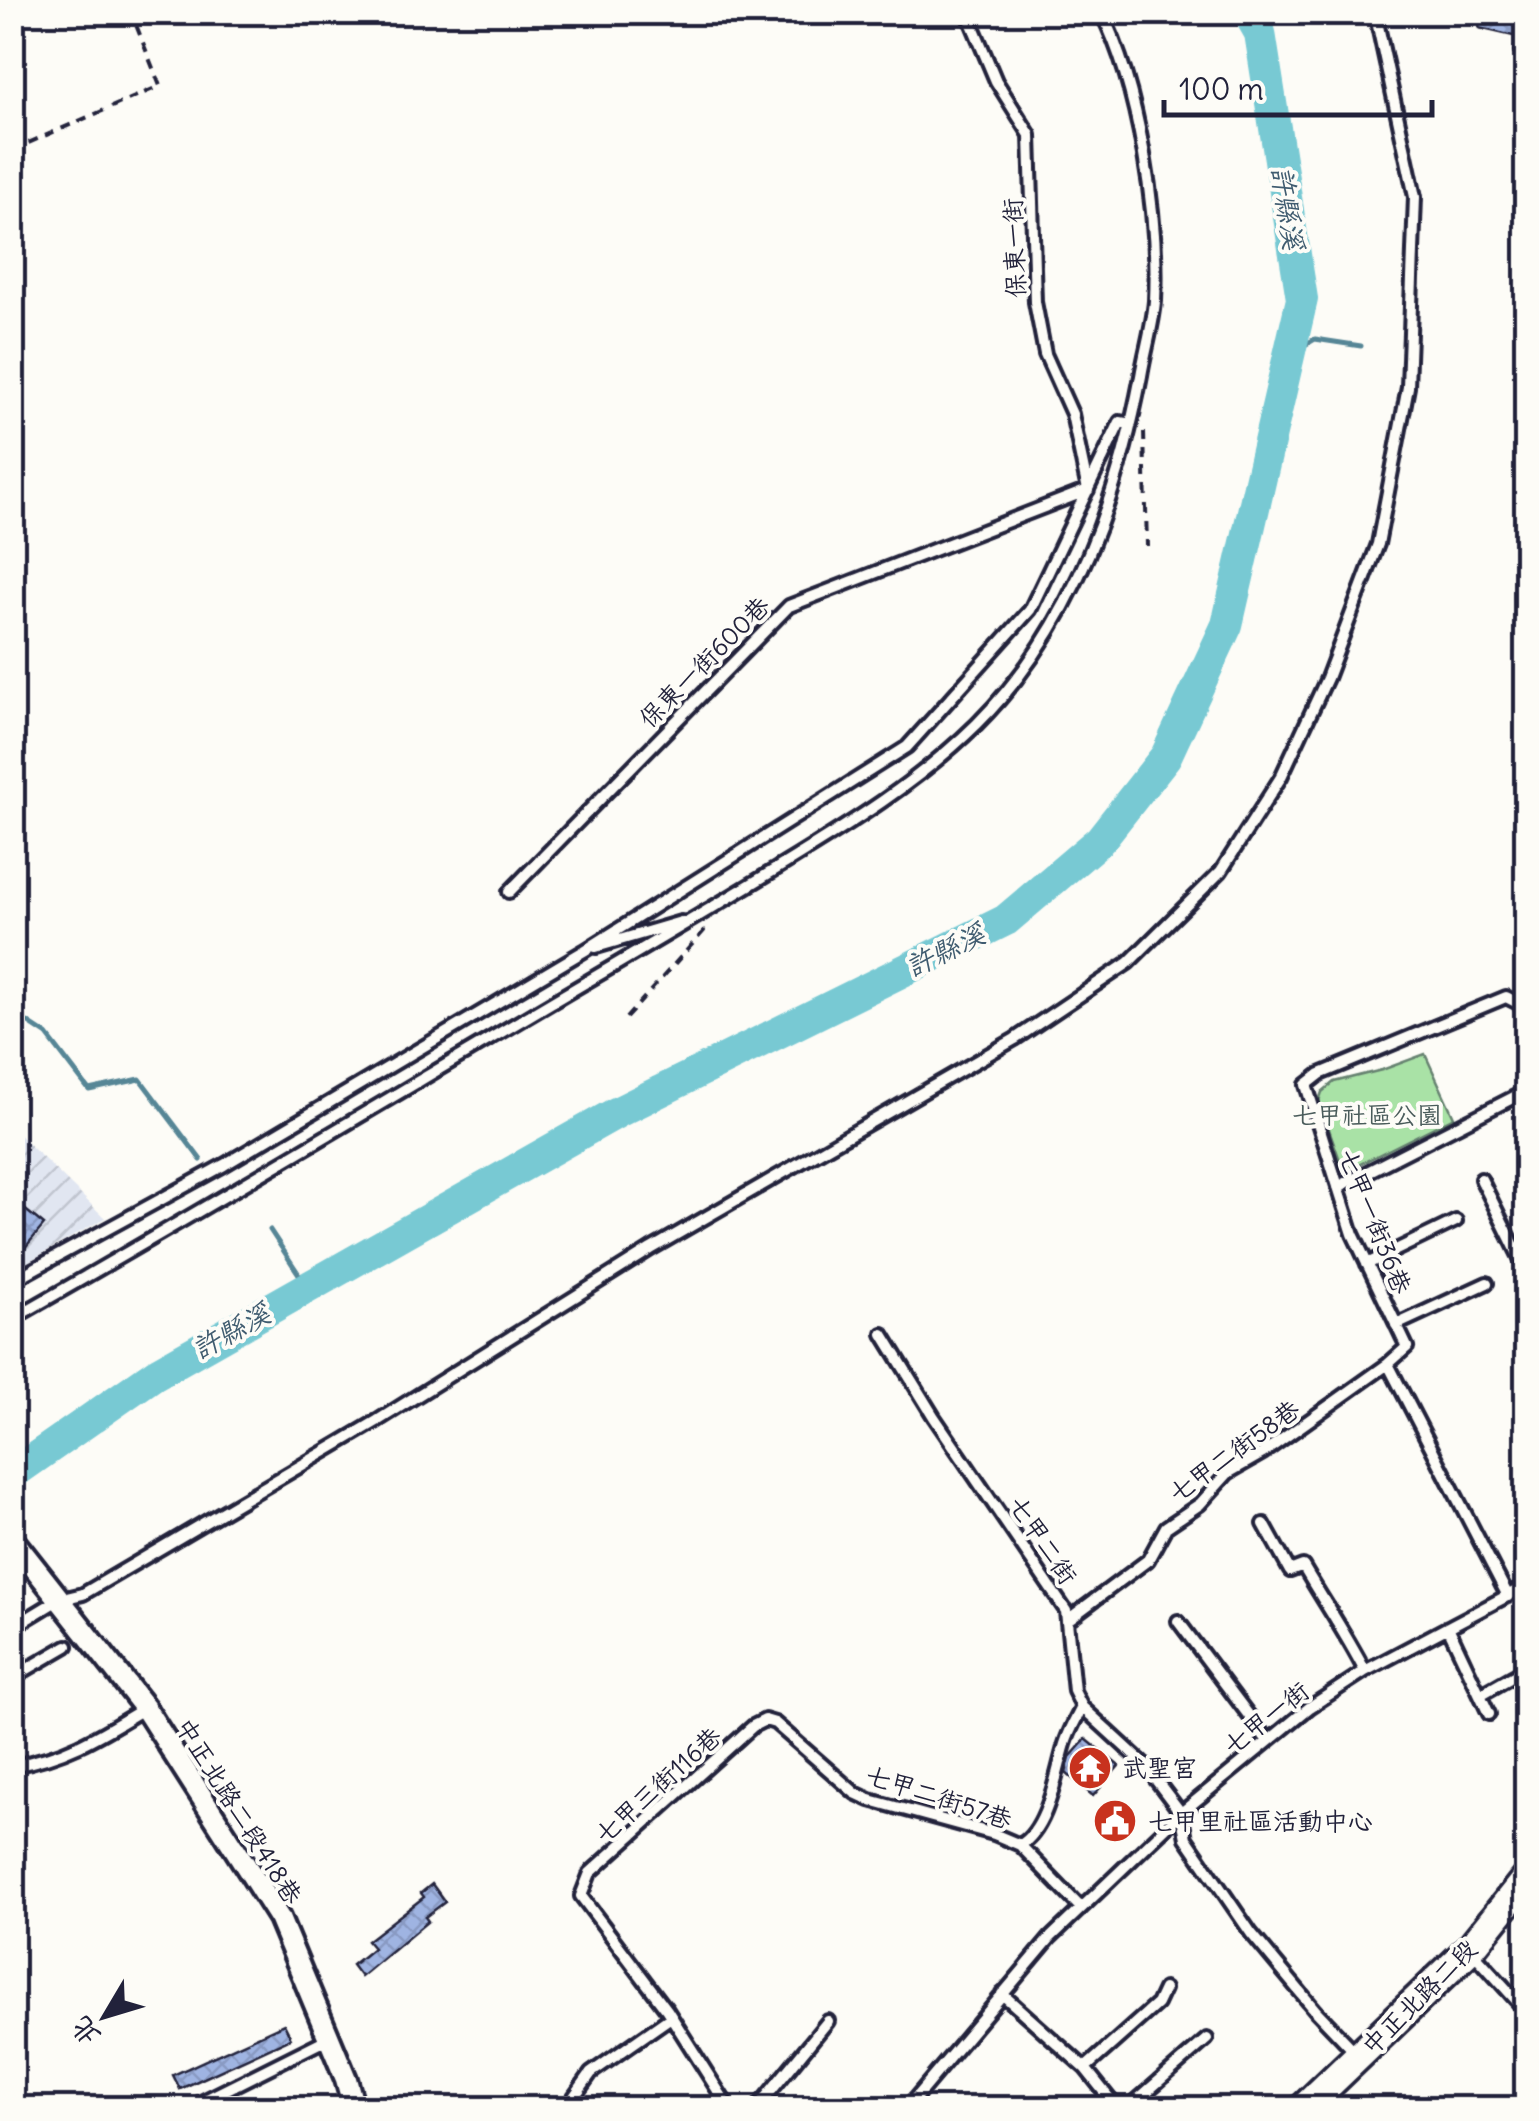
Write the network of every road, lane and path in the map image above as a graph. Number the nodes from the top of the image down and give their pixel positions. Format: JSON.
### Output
{"nodes":[{"id":1,"x":131,"y":12,"type":"edge"},
{"id":2,"x":967,"y":12,"type":"edge"},
{"id":3,"x":1101,"y":12,"type":"edge"},
{"id":4,"x":1375,"y":12,"type":"edge"},
{"id":5,"x":12,"y":150,"type":"edge"},
{"id":6,"x":1132,"y":424,"type":"junction"},
{"id":7,"x":1088,"y":490,"type":"junction"},
{"id":8,"x":1147,"y":546,"type":"dead end"},
{"id":9,"x":509,"y":892,"type":"dead end"},
{"id":10,"x":696,"y":918,"type":"junction"},
{"id":11,"x":584,"y":951,"type":"junction"},
{"id":12,"x":1526,"y":1007,"type":"edge"},
{"id":13,"x":626,"y":1018,"type":"dead end"},
{"id":14,"x":1526,"y":1090,"type":"edge"},
{"id":15,"x":1481,"y":1179,"type":"dead end"},
{"id":16,"x":1338,"y":1187,"type":"junction"},
{"id":17,"x":1456,"y":1221,"type":"dead end"},
{"id":18,"x":1367,"y":1264,"type":"junction"},
{"id":19,"x":1526,"y":1270,"type":"edge"},
{"id":20,"x":12,"y":1281,"type":"edge"},
{"id":21,"x":1486,"y":1283,"type":"dead end"},
{"id":22,"x":12,"y":1320,"type":"edge"},
{"id":23,"x":1396,"y":1325,"type":"junction"},
{"id":24,"x":883,"y":1334,"type":"dead end"},
{"id":25,"x":1388,"y":1364,"type":"junction"},
{"id":26,"x":1264,"y":1524,"type":"dead end"},
{"id":27,"x":12,"y":1539,"type":"edge"},
{"id":28,"x":1526,"y":1586,"type":"edge"},
{"id":29,"x":1508,"y":1596,"type":"junction"},
{"id":30,"x":58,"y":1600,"type":"junction"},
{"id":31,"x":1069,"y":1619,"type":"junction"},
{"id":32,"x":1178,"y":1621,"type":"dead end"},
{"id":33,"x":1448,"y":1627,"type":"junction"},
{"id":34,"x":12,"y":1628,"type":"edge"},
{"id":35,"x":67,"y":1646,"type":"dead end"},
{"id":36,"x":1526,"y":1670,"type":"edge"},
{"id":37,"x":1364,"y":1671,"type":"junction"},
{"id":38,"x":12,"y":1678,"type":"edge"},
{"id":39,"x":1480,"y":1695,"type":"junction"},
{"id":40,"x":1082,"y":1707,"type":"junction"},
{"id":41,"x":145,"y":1708,"type":"junction"},
{"id":42,"x":1489,"y":1714,"type":"dead end"},
{"id":43,"x":776,"y":1723,"type":"joint"},
{"id":44,"x":1268,"y":1741,"type":"junction"},
{"id":45,"x":12,"y":1766,"type":"edge"},
{"id":46,"x":1182,"y":1813,"type":"junction"},
{"id":47,"x":1020,"y":1845,"type":"junction"},
{"id":48,"x":1526,"y":1879,"type":"edge"},
{"id":49,"x":1080,"y":1907,"type":"junction"},
{"id":50,"x":1470,"y":1949,"type":"junction"},
{"id":51,"x":1164,"y":1989,"type":"dead end"},
{"id":52,"x":1002,"y":1994,"type":"junction"},
{"id":53,"x":1526,"y":2011,"type":"edge"},
{"id":54,"x":671,"y":2017,"type":"junction"},
{"id":55,"x":828,"y":2021,"type":"dead end"},
{"id":56,"x":329,"y":2038,"type":"junction"},
{"id":57,"x":1208,"y":2039,"type":"dead end"},
{"id":58,"x":1359,"y":2056,"type":"junction"},
{"id":59,"x":1084,"y":2068,"type":"junction"},
{"id":60,"x":188,"y":2108,"type":"edge"},
{"id":61,"x":354,"y":2108,"type":"edge"},
{"id":62,"x":566,"y":2108,"type":"edge"},
{"id":63,"x":728,"y":2108,"type":"edge"},
{"id":64,"x":758,"y":2108,"type":"edge"},
{"id":65,"x":906,"y":2108,"type":"edge"},
{"id":66,"x":1117,"y":2108,"type":"edge"},
{"id":67,"x":1128,"y":2108,"type":"edge"},
{"id":68,"x":1304,"y":2108,"type":"edge"}],
"edges":[{"from":1,"to":5,"type":"path"},
{"from":2,"to":7,"type":"lane","name":"保東一街"},
{"from":3,"to":6,"type":"lane"},
{"from":4,"to":30,"type":"lane"},
{"from":6,"to":7,"type":"lane"},
{"from":6,"to":8,"type":"path"},
{"from":6,"to":10,"type":"lane"},
{"from":7,"to":9,"type":"lane","name":"保東一街600巷"},
{"from":7,"to":11,"type":"lane"},
{"from":10,"to":11,"type":"lane"},
{"from":10,"to":13,"type":"path"},
{"from":10,"to":22,"type":"lane"},
{"from":11,"to":20,"type":"lane"},
{"from":12,"to":16,"type":"lane","name":"七甲一街36巷"},
{"from":14,"to":16,"type":"lane"},
{"from":15,"to":19,"type":"lane"},
{"from":16,"to":18,"type":"lane","name":"七甲一街36巷"},
{"from":17,"to":18,"type":"lane"},
{"from":18,"to":23,"type":"lane","name":"七甲一街36巷"},
{"from":21,"to":23,"type":"lane"},
{"from":23,"to":25,"type":"lane","name":"七甲一街36巷"},
{"from":24,"to":31,"type":"lane","name":"七甲二街"},
{"from":25,"to":29,"type":"lane"},
{"from":25,"to":31,"type":"lane","name":"七甲二街58巷"},
{"from":26,"to":37,"type":"lane"},
{"from":27,"to":30,"type":"street","name":"中正北路二段418巷"},
{"from":28,"to":29,"type":"lane","name":"七甲一街"},
{"from":29,"to":33,"type":"lane","name":"七甲一街"},
{"from":30,"to":34,"type":"lane"},
{"from":30,"to":41,"type":"street","name":"中正北路二段418巷"},
{"from":31,"to":40,"type":"lane","name":"七甲二街"},
{"from":32,"to":44,"type":"lane"},
{"from":33,"to":37,"type":"lane","name":"七甲一街"},
{"from":33,"to":39,"type":"lane"},
{"from":35,"to":38,"type":"lane"},
{"from":36,"to":39,"type":"lane"},
{"from":37,"to":44,"type":"lane","name":"七甲一街"},
{"from":39,"to":42,"type":"lane"},
{"from":40,"to":46,"type":"lane"},
{"from":40,"to":47,"type":"lane","name":"七甲二街57巷"},
{"from":41,"to":45,"type":"lane"},
{"from":41,"to":56,"type":"street","name":"中正北路二段418巷"},
{"from":43,"to":47,"type":"lane","name":"七甲二街57巷"},
{"from":43,"to":54,"type":"lane","name":"七甲三街116巷"},
{"from":44,"to":46,"type":"lane","name":"七甲一街"},
{"from":46,"to":49,"type":"lane","name":"七甲一街"},
{"from":46,"to":58,"type":"lane"},
{"from":47,"to":49,"type":"lane"},
{"from":48,"to":50,"type":"main road","name":"中正北路二段"},
{"from":49,"to":52,"type":"lane","name":"七甲一街"},
{"from":50,"to":53,"type":"lane"},
{"from":50,"to":58,"type":"main road","name":"中正北路二段"},
{"from":51,"to":59,"type":"lane"},
{"from":52,"to":59,"type":"lane"},
{"from":52,"to":65,"type":"lane","name":"七甲一街"},
{"from":54,"to":62,"type":"lane"},
{"from":54,"to":63,"type":"lane"},
{"from":55,"to":64,"type":"lane"},
{"from":56,"to":60,"type":"lane"},
{"from":56,"to":61,"type":"street","name":"中正北路二段418巷"},
{"from":57,"to":67,"type":"lane"},
{"from":58,"to":68,"type":"main road","name":"中正北路二段"},
{"from":59,"to":66,"type":"lane"}]}
